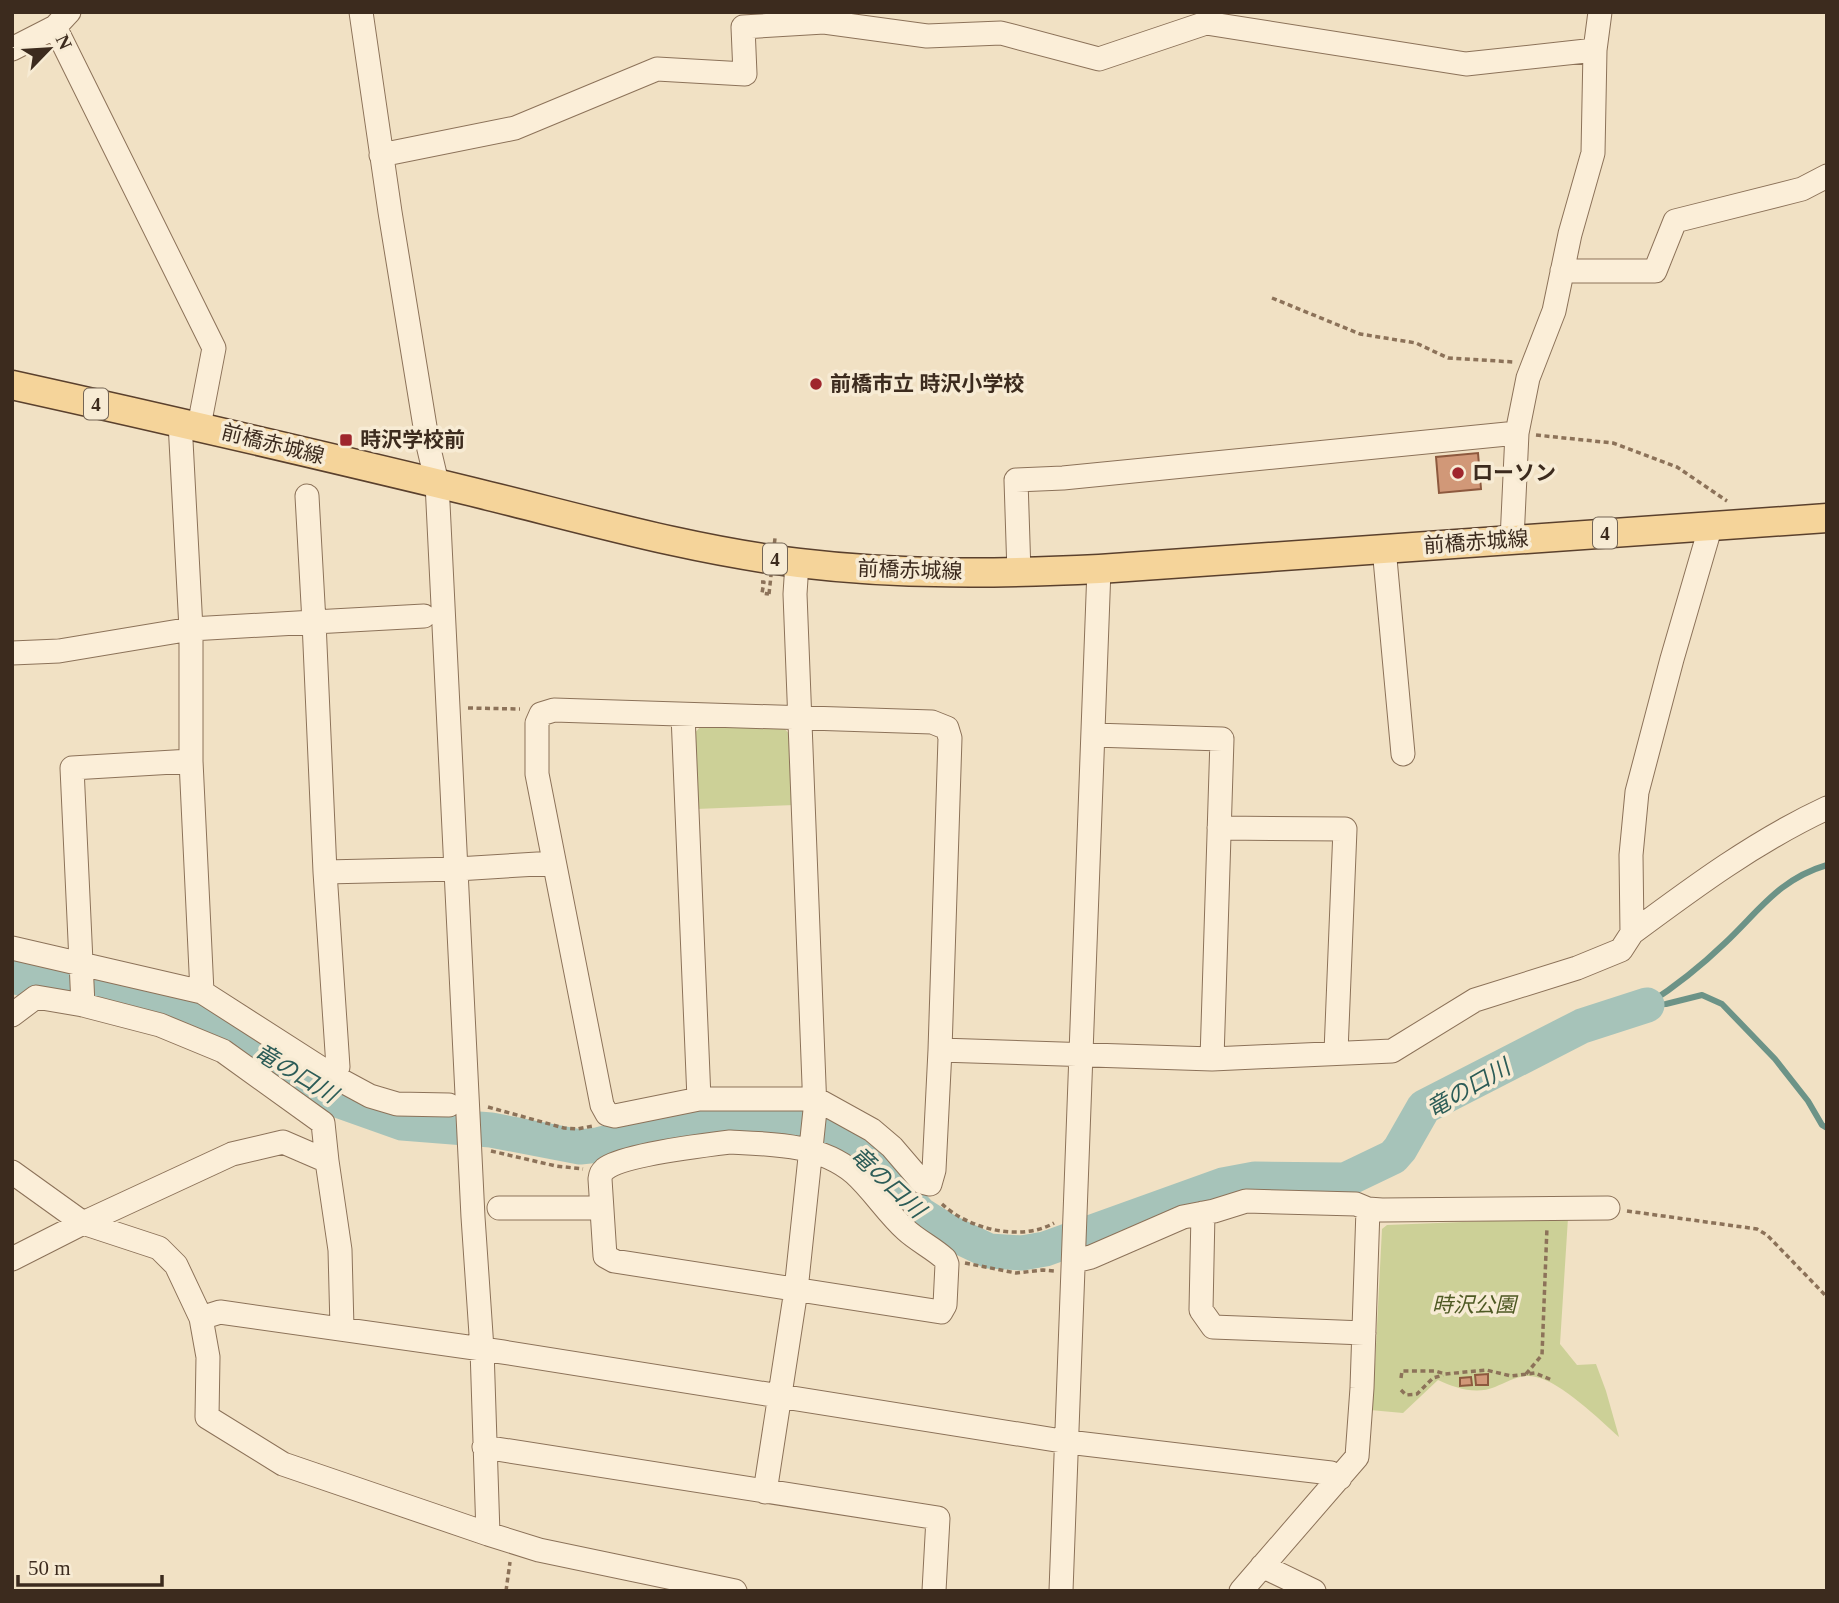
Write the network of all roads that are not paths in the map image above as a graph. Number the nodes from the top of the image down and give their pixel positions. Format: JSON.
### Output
{"nodes":[{"id":1,"x":361,"y":12,"type":"edge"},
{"id":2,"x":1600,"y":12,"type":"edge"},
{"id":3,"x":62,"y":20,"type":"edge"},
{"id":4,"x":12,"y":49,"type":"edge"},
{"id":5,"x":1595,"y":50,"type":"junction"},
{"id":6,"x":382,"y":155,"type":"junction"},
{"id":7,"x":1827,"y":176,"type":"edge"},
{"id":8,"x":1562,"y":271,"type":"junction"},
{"id":9,"x":12,"y":385,"type":"edge"},
{"id":10,"x":190,"y":424,"type":"junction"},
{"id":11,"x":1517,"y":433,"type":"junction"},
{"id":12,"x":437,"y":484,"type":"junction"},
{"id":13,"x":307,"y":496,"type":"dead end"},
{"id":14,"x":1827,"y":518,"type":"edge"},
{"id":15,"x":1712,"y":525,"type":"junction"},
{"id":16,"x":1512,"y":540,"type":"junction"},
{"id":17,"x":1384,"y":548,"type":"junction"},
{"id":18,"x":797,"y":563,"type":"junction"},
{"id":19,"x":1099,"y":569,"type":"junction"},
{"id":20,"x":1019,"y":573,"type":"junction"},
{"id":21,"x":424,"y":616,"type":"dead end"},
{"id":22,"x":314,"y":622,"type":"junction"},
{"id":23,"x":191,"y":629,"type":"junction"},
{"id":24,"x":12,"y":653,"type":"edge"},
{"id":25,"x":683,"y":715,"type":"junction"},
{"id":26,"x":800,"y":718,"type":"junction"},
{"id":27,"x":1093,"y":735,"type":"junction"},
{"id":28,"x":1403,"y":754,"type":"dead end"},
{"id":29,"x":191,"y":761,"type":"junction"},
{"id":30,"x":1827,"y":808,"type":"edge"},
{"id":31,"x":1219,"y":828,"type":"junction"},
{"id":32,"x":554,"y":863,"type":"junction"},
{"id":33,"x":457,"y":869,"type":"junction"},
{"id":34,"x":325,"y":872,"type":"junction"},
{"id":35,"x":1632,"y":933,"type":"junction"},
{"id":36,"x":12,"y":948,"type":"edge"},
{"id":37,"x":80,"y":966,"type":"junction"},
{"id":38,"x":202,"y":992,"type":"junction"},
{"id":39,"x":83,"y":1003,"type":"junction"},
{"id":40,"x":12,"y":1015,"type":"edge"},
{"id":41,"x":940,"y":1049,"type":"junction"},
{"id":42,"x":1336,"y":1052,"type":"junction"},
{"id":43,"x":1081,"y":1054,"type":"junction"},
{"id":44,"x":1212,"y":1059,"type":"junction"},
{"id":45,"x":333,"y":1076,"type":"junction"},
{"id":46,"x":699,"y":1099,"type":"junction"},
{"id":47,"x":449,"y":1105,"type":"dead end"},
{"id":48,"x":816,"y":1105,"type":"junction"},
{"id":49,"x":811,"y":1147,"type":"junction"},
{"id":50,"x":327,"y":1161,"type":"junction"},
{"id":51,"x":12,"y":1172,"type":"edge"},
{"id":52,"x":499,"y":1208,"type":"dead end"},
{"id":53,"x":601,"y":1208,"type":"junction"},
{"id":54,"x":1608,"y":1208,"type":"road end"},
{"id":55,"x":1368,"y":1209,"type":"junction"},
{"id":56,"x":1203,"y":1213,"type":"junction"},
{"id":57,"x":83,"y":1223,"type":"junction"},
{"id":58,"x":12,"y":1259,"type":"edge"},
{"id":59,"x":1069,"y":1263,"type":"junction"},
{"id":60,"x":796,"y":1290,"type":"junction"},
{"id":61,"x":201,"y":1318,"type":"junction"},
{"id":62,"x":342,"y":1328,"type":"junction"},
{"id":63,"x":1364,"y":1332,"type":"junction"},
{"id":64,"x":482,"y":1349,"type":"junction"},
{"id":65,"x":780,"y":1396,"type":"junction"},
{"id":66,"x":1068,"y":1442,"type":"junction"},
{"id":67,"x":484,"y":1447,"type":"junction"},
{"id":68,"x":1340,"y":1478,"type":"junction"},
{"id":69,"x":765,"y":1492,"type":"junction"},
{"id":70,"x":488,"y":1534,"type":"junction"},
{"id":71,"x":1262,"y":1566,"type":"junction"},
{"id":72,"x":668,"y":1583,"type":"edge"},
{"id":73,"x":735,"y":1591,"type":"edge"},
{"id":74,"x":934,"y":1591,"type":"edge"},
{"id":75,"x":1061,"y":1591,"type":"edge"},
{"id":76,"x":1241,"y":1591,"type":"edge"},
{"id":77,"x":1314,"y":1591,"type":"edge"}],
"edges":[{"from":1,"to":6,"type":"street"},
{"from":2,"to":5,"type":"street"},
{"from":3,"to":4,"type":"street"},
{"from":3,"to":10,"type":"street"},
{"from":5,"to":6,"type":"street"},
{"from":5,"to":8,"type":"street"},
{"from":6,"to":12,"type":"street"},
{"from":7,"to":8,"type":"street"},
{"from":8,"to":11,"type":"street"},
{"from":9,"to":10,"type":"main road","name":"前橋赤城線","number":"4"},
{"from":10,"to":12,"type":"main road","name":"前橋赤城線","number":"4"},
{"from":10,"to":23,"type":"street"},
{"from":11,"to":16,"type":"street"},
{"from":11,"to":20,"type":"street"},
{"from":12,"to":18,"type":"main road","name":"前橋赤城線","number":"4"},
{"from":12,"to":33,"type":"street"},
{"from":13,"to":22,"type":"street"},
{"from":14,"to":15,"type":"main road","name":"前橋赤城線","number":"4"},
{"from":15,"to":16,"type":"main road","name":"前橋赤城線","number":"4"},
{"from":15,"to":35,"type":"street"},
{"from":16,"to":17,"type":"main road","name":"前橋赤城線","number":"4"},
{"from":17,"to":19,"type":"main road","name":"前橋赤城線","number":"4"},
{"from":17,"to":28,"type":"street"},
{"from":18,"to":20,"type":"main road","name":"前橋赤城線","number":"4"},
{"from":18,"to":26,"type":"street"},
{"from":19,"to":20,"type":"main road","name":"前橋赤城線","number":"4"},
{"from":19,"to":27,"type":"street"},
{"from":21,"to":22,"type":"street"},
{"from":22,"to":23,"type":"street"},
{"from":22,"to":34,"type":"street"},
{"from":23,"to":24,"type":"street"},
{"from":23,"to":29,"type":"street"},
{"from":25,"to":26,"type":"street"},
{"from":25,"to":32,"type":"street"},
{"from":25,"to":46,"type":"street"},
{"from":26,"to":41,"type":"street"},
{"from":26,"to":48,"type":"street"},
{"from":27,"to":31,"type":"street"},
{"from":27,"to":43,"type":"street"},
{"from":29,"to":37,"type":"street"},
{"from":29,"to":38,"type":"street"},
{"from":30,"to":35,"type":"street"},
{"from":31,"to":42,"type":"street"},
{"from":31,"to":44,"type":"street"},
{"from":32,"to":33,"type":"street"},
{"from":32,"to":46,"type":"street"},
{"from":33,"to":34,"type":"street"},
{"from":33,"to":64,"type":"street"},
{"from":34,"to":45,"type":"street"},
{"from":35,"to":42,"type":"street"},
{"from":36,"to":37,"type":"street"},
{"from":37,"to":38,"type":"street"},
{"from":37,"to":39,"type":"street"},
{"from":38,"to":45,"type":"street"},
{"from":39,"to":40,"type":"street"},
{"from":39,"to":50,"type":"street"},
{"from":41,"to":43,"type":"street"},
{"from":41,"to":48,"type":"street"},
{"from":42,"to":44,"type":"street"},
{"from":43,"to":44,"type":"street"},
{"from":43,"to":59,"type":"street"},
{"from":45,"to":47,"type":"street"},
{"from":46,"to":48,"type":"street"},
{"from":48,"to":49,"type":"street"},
{"from":49,"to":53,"type":"street"},
{"from":49,"to":60,"type":"street"},
{"from":49,"to":60,"type":"street"},
{"from":50,"to":57,"type":"street"},
{"from":50,"to":62,"type":"street"},
{"from":51,"to":57,"type":"street"},
{"from":52,"to":53,"type":"street"},
{"from":53,"to":60,"type":"street"},
{"from":54,"to":55,"type":"street"},
{"from":55,"to":56,"type":"street"},
{"from":55,"to":63,"type":"street"},
{"from":56,"to":59,"type":"street"},
{"from":56,"to":63,"type":"street"},
{"from":57,"to":58,"type":"street"},
{"from":57,"to":61,"type":"street"},
{"from":59,"to":66,"type":"street"},
{"from":60,"to":65,"type":"street"},
{"from":61,"to":62,"type":"street"},
{"from":61,"to":70,"type":"street"},
{"from":62,"to":64,"type":"street"},
{"from":63,"to":68,"type":"street"},
{"from":64,"to":65,"type":"street"},
{"from":64,"to":67,"type":"street"},
{"from":65,"to":66,"type":"street"},
{"from":65,"to":69,"type":"street"},
{"from":66,"to":68,"type":"street"},
{"from":66,"to":75,"type":"street"},
{"from":67,"to":69,"type":"street"},
{"from":67,"to":70,"type":"street"},
{"from":68,"to":71,"type":"street"},
{"from":69,"to":74,"type":"street"},
{"from":70,"to":72,"type":"street"},
{"from":71,"to":76,"type":"street"},
{"from":71,"to":77,"type":"street"},
{"from":72,"to":73,"type":"street"}]}
